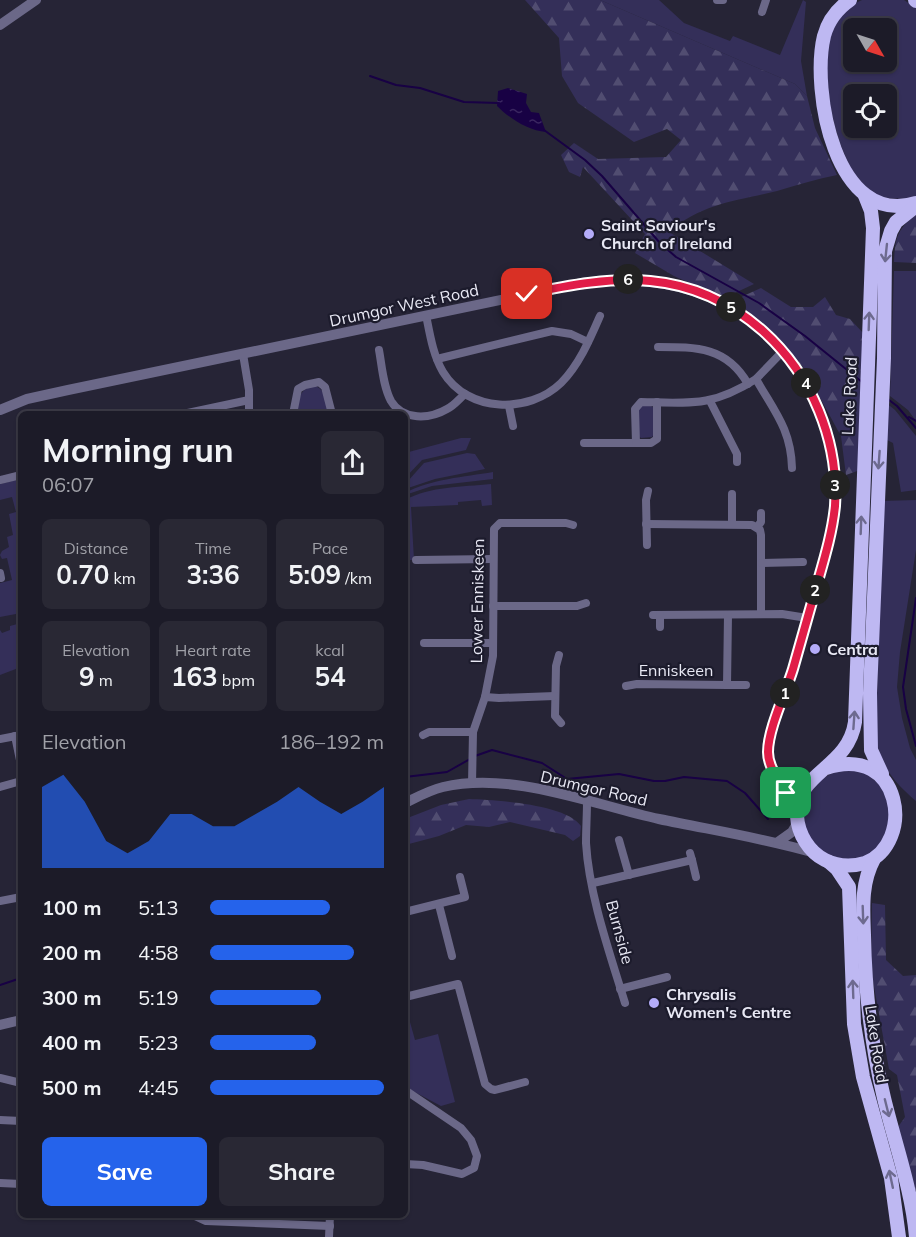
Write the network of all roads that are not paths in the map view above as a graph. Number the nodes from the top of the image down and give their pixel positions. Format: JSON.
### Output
{"nodes":[{"id":1,"x":36,"y":0,"type":"edge"},
{"id":2,"x":717,"y":0,"type":"edge"},
{"id":3,"x":723,"y":0,"type":"edge"},
{"id":4,"x":766,"y":0,"type":"edge"},
{"id":5,"x":850,"y":0,"type":"edge"},
{"id":6,"x":762,"y":12,"type":"dead end"},
{"id":7,"x":0,"y":25,"type":"edge"},
{"id":8,"x":865,"y":196,"type":"junction"},
{"id":9,"x":916,"y":204,"type":"edge"},
{"id":10,"x":426,"y":315,"type":"junction"},
{"id":11,"x":600,"y":316,"type":"dead end"},
{"id":12,"x":588,"y":342,"type":"junction"},
{"id":13,"x":379,"y":350,"type":"dead end"},
{"id":14,"x":783,"y":351,"type":"junction"},
{"id":15,"x":243,"y":354,"type":"junction"},
{"id":16,"x":437,"y":358,"type":"junction"},
{"id":17,"x":665,"y":358,"type":"dead end"},
{"id":18,"x":752,"y":382,"type":"junction"},
{"id":19,"x":465,"y":394,"type":"junction"},
{"id":20,"x":249,"y":400,"type":"junction"},
{"id":21,"x":710,"y":401,"type":"junction"},
{"id":22,"x":657,"y":402,"type":"junction"},
{"id":23,"x":509,"y":406,"type":"junction"},
{"id":24,"x":0,"y":410,"type":"edge"},
{"id":25,"x":197,"y":411,"type":"edge"},
{"id":26,"x":249,"y":411,"type":"edge"},
{"id":27,"x":294,"y":411,"type":"edge"},
{"id":28,"x":331,"y":411,"type":"edge"},
{"id":29,"x":402,"y":411,"type":"edge"},
{"id":30,"x":408,"y":414,"type":"edge"},
{"id":31,"x":513,"y":426,"type":"dead end"},
{"id":32,"x":584,"y":443,"type":"dead end"},
{"id":33,"x":636,"y":443,"type":"junction"},
{"id":34,"x":737,"y":462,"type":"dead end"},
{"id":35,"x":792,"y":468,"type":"dead end"},
{"id":36,"x":18,"y":476,"type":"edge"},
{"id":37,"x":0,"y":480,"type":"edge"},
{"id":38,"x":648,"y":491,"type":"dead end"},
{"id":39,"x":732,"y":494,"type":"dead end"},
{"id":40,"x":761,"y":513,"type":"dead end"},
{"id":41,"x":646,"y":524,"type":"junction"},
{"id":42,"x":573,"y":525,"type":"dead end"},
{"id":43,"x":732,"y":525,"type":"junction"},
{"id":44,"x":757,"y":527,"type":"junction"},
{"id":45,"x":646,"y":545,"type":"dead end"},
{"id":46,"x":492,"y":559,"type":"junction"},
{"id":47,"x":416,"y":560,"type":"dead end"},
{"id":48,"x":803,"y":562,"type":"dead end"},
{"id":49,"x":762,"y":563,"type":"junction"},
{"id":50,"x":586,"y":603,"type":"dead end"},
{"id":51,"x":493,"y":606,"type":"junction"},
{"id":52,"x":761,"y":614,"type":"junction"},
{"id":53,"x":728,"y":615,"type":"junction"},
{"id":54,"x":807,"y":618,"type":"junction"},
{"id":55,"x":660,"y":627,"type":"dead end"},
{"id":56,"x":493,"y":643,"type":"junction"},
{"id":57,"x":429,"y":645,"type":"dead end"},
{"id":58,"x":559,"y":655,"type":"dead end"},
{"id":59,"x":727,"y":685,"type":"junction"},
{"id":60,"x":746,"y":685,"type":"dead end"},
{"id":61,"x":626,"y":686,"type":"dead end"},
{"id":62,"x":555,"y":696,"type":"junction"},
{"id":63,"x":485,"y":697,"type":"junction"},
{"id":64,"x":561,"y":723,"type":"dead end"},
{"id":65,"x":473,"y":732,"type":"junction"},
{"id":66,"x":18,"y":735,"type":"edge"},
{"id":67,"x":423,"y":735,"type":"dead end"},
{"id":68,"x":0,"y":739,"type":"edge"},
{"id":69,"x":826,"y":768,"type":"junction"},
{"id":70,"x":882,"y":775,"type":"junction"},
{"id":71,"x":776,"y":776,"type":"junction"},
{"id":72,"x":812,"y":778,"type":"junction"},
{"id":73,"x":18,"y":782,"type":"edge"},
{"id":74,"x":472,"y":784,"type":"junction"},
{"id":75,"x":0,"y":787,"type":"edge"},
{"id":76,"x":587,"y":801,"type":"junction"},
{"id":77,"x":408,"y":802,"type":"edge"},
{"id":78,"x":798,"y":815,"type":"junction"},
{"id":79,"x":619,"y":840,"type":"dead end"},
{"id":80,"x":778,"y":842,"type":"junction"},
{"id":81,"x":815,"y":854,"type":"junction"},
{"id":82,"x":874,"y":859,"type":"junction"},
{"id":83,"x":827,"y":861,"type":"junction"},
{"id":84,"x":629,"y":875,"type":"junction"},
{"id":85,"x":460,"y":877,"type":"dead end"},
{"id":86,"x":696,"y":877,"type":"dead end"},
{"id":87,"x":593,"y":883,"type":"junction"},
{"id":88,"x":18,"y":898,"type":"edge"},
{"id":89,"x":0,"y":902,"type":"edge"},
{"id":90,"x":439,"y":904,"type":"junction"},
{"id":91,"x":408,"y":911,"type":"edge"},
{"id":92,"x":452,"y":956,"type":"dead end"},
{"id":93,"x":667,"y":977,"type":"dead end"},
{"id":94,"x":620,"y":989,"type":"junction"},
{"id":95,"x":408,"y":996,"type":"edge"},
{"id":96,"x":625,"y":1003,"type":"dead end"},
{"id":97,"x":18,"y":1021,"type":"edge"},
{"id":98,"x":0,"y":1024,"type":"edge"},
{"id":99,"x":0,"y":1078,"type":"edge"},
{"id":100,"x":18,"y":1082,"type":"edge"},
{"id":101,"x":525,"y":1082,"type":"dead end"},
{"id":102,"x":408,"y":1092,"type":"edge"},
{"id":103,"x":0,"y":1120,"type":"edge"},
{"id":104,"x":18,"y":1121,"type":"edge"},
{"id":105,"x":408,"y":1164,"type":"edge"},
{"id":106,"x":0,"y":1183,"type":"edge"},
{"id":107,"x":18,"y":1184,"type":"edge"},
{"id":108,"x":200,"y":1218,"type":"edge"},
{"id":109,"x":330,"y":1218,"type":"edge"},
{"id":110,"x":330,"y":1226,"type":"junction"},
{"id":111,"x":329,"y":1237,"type":"edge"},
{"id":112,"x":898,"y":1237,"type":"edge"},
{"id":113,"x":916,"y":1237,"type":"edge"}],
"edges":[{"from":1,"to":7,"type":"street"},
{"from":2,"to":3,"type":"street"},
{"from":4,"to":6,"type":"street"},
{"from":5,"to":8,"type":"highway"},
{"from":8,"to":9,"type":"highway"},
{"from":69,"to":8,"type":"highway","name":"Lake Road","one_way":true},
{"from":9,"to":70,"type":"highway","name":"Lake Road","one_way":true},
{"from":10,"to":14,"type":"street","name":"Drumgor West Road"},
{"from":10,"to":15,"type":"street","name":"Drumgor West Road"},
{"from":10,"to":16,"type":"street"},
{"from":11,"to":12,"type":"street"},
{"from":12,"to":16,"type":"street"},
{"from":12,"to":23,"type":"street"},
{"from":13,"to":29,"type":"street"},
{"from":14,"to":18,"type":"street"},
{"from":14,"to":54,"type":"street","name":"Drumgor West Road"},
{"from":15,"to":20,"type":"street"},
{"from":15,"to":24,"type":"street","name":"Drumgor West Road"},
{"from":16,"to":19,"type":"street"},
{"from":17,"to":18,"type":"street"},
{"from":18,"to":21,"type":"street"},
{"from":18,"to":35,"type":"street"},
{"from":19,"to":23,"type":"street"},
{"from":19,"to":30,"type":"street"},
{"from":20,"to":25,"type":"street"},
{"from":20,"to":26,"type":"street"},
{"from":21,"to":22,"type":"street"},
{"from":21,"to":34,"type":"street"},
{"from":22,"to":33,"type":"street"},
{"from":22,"to":33,"type":"street"},
{"from":23,"to":31,"type":"street"},
{"from":27,"to":28,"type":"street"},
{"from":32,"to":33,"type":"street"},
{"from":36,"to":37,"type":"street"},
{"from":38,"to":41,"type":"street"},
{"from":39,"to":43,"type":"street"},
{"from":40,"to":44,"type":"street"},
{"from":41,"to":43,"type":"street"},
{"from":41,"to":45,"type":"street"},
{"from":42,"to":46,"type":"street","name":"Lower Enniskeen"},
{"from":43,"to":44,"type":"street"},
{"from":44,"to":49,"type":"street"},
{"from":46,"to":47,"type":"street"},
{"from":46,"to":51,"type":"street","name":"Lower Enniskeen"},
{"from":48,"to":49,"type":"street"},
{"from":49,"to":52,"type":"street"},
{"from":50,"to":51,"type":"street"},
{"from":51,"to":56,"type":"street","name":"Lower Enniskeen"},
{"from":52,"to":53,"type":"street"},
{"from":52,"to":54,"type":"street"},
{"from":53,"to":55,"type":"street"},
{"from":53,"to":59,"type":"street","name":"Enniskeen"},
{"from":54,"to":71,"type":"street","name":"Drumgor West Road"},
{"from":56,"to":57,"type":"street"},
{"from":56,"to":63,"type":"street","name":"Lower Enniskeen"},
{"from":58,"to":62,"type":"street"},
{"from":59,"to":60,"type":"street","name":"Enniskeen"},
{"from":59,"to":61,"type":"street","name":"Enniskeen"},
{"from":62,"to":63,"type":"street"},
{"from":62,"to":64,"type":"street"},
{"from":63,"to":65,"type":"street","name":"Lower Enniskeen"},
{"from":65,"to":67,"type":"street"},
{"from":65,"to":74,"type":"street","name":"Lower Enniskeen"},
{"from":66,"to":68,"type":"street"},
{"from":69,"to":70,"type":"highway"},
{"from":69,"to":72,"type":"highway"},
{"from":70,"to":82,"type":"highway"},
{"from":71,"to":72,"type":"street"},
{"from":71,"to":78,"type":"street","name":"Drumgor West Road"},
{"from":72,"to":78,"type":"highway"},
{"from":73,"to":75,"type":"street"},
{"from":74,"to":76,"type":"street","name":"Drumgor Road"},
{"from":74,"to":77,"type":"street","name":"Drumgor Road"},
{"from":76,"to":80,"type":"street","name":"Drumgor Road"},
{"from":76,"to":87,"type":"street","name":"Burnside"},
{"from":78,"to":80,"type":"street"},
{"from":78,"to":81,"type":"highway"},
{"from":79,"to":84,"type":"street","name":"Burnside"},
{"from":80,"to":81,"type":"street","name":"Drumgor Road"},
{"from":81,"to":83,"type":"highway"},
{"from":82,"to":83,"type":"highway"},
{"from":82,"to":113,"type":"highway","name":"Lake Road","one_way":true},
{"from":112,"to":83,"type":"highway","name":"Lake Road","one_way":true},
{"from":84,"to":86,"type":"street","name":"Burnside"},
{"from":84,"to":87,"type":"street","name":"Burnside"},
{"from":85,"to":90,"type":"street"},
{"from":87,"to":94,"type":"street","name":"Burnside"},
{"from":88,"to":89,"type":"street"},
{"from":90,"to":91,"type":"street"},
{"from":90,"to":92,"type":"street"},
{"from":93,"to":94,"type":"street","name":"Burnside"},
{"from":94,"to":96,"type":"street","name":"Burnside"},
{"from":95,"to":101,"type":"street"},
{"from":97,"to":98,"type":"street"},
{"from":99,"to":100,"type":"street"},
{"from":102,"to":105,"type":"street"},
{"from":103,"to":104,"type":"street"},
{"from":106,"to":107,"type":"street"},
{"from":108,"to":110,"type":"street"},
{"from":109,"to":110,"type":"street"},
{"from":110,"to":111,"type":"street"}]}
